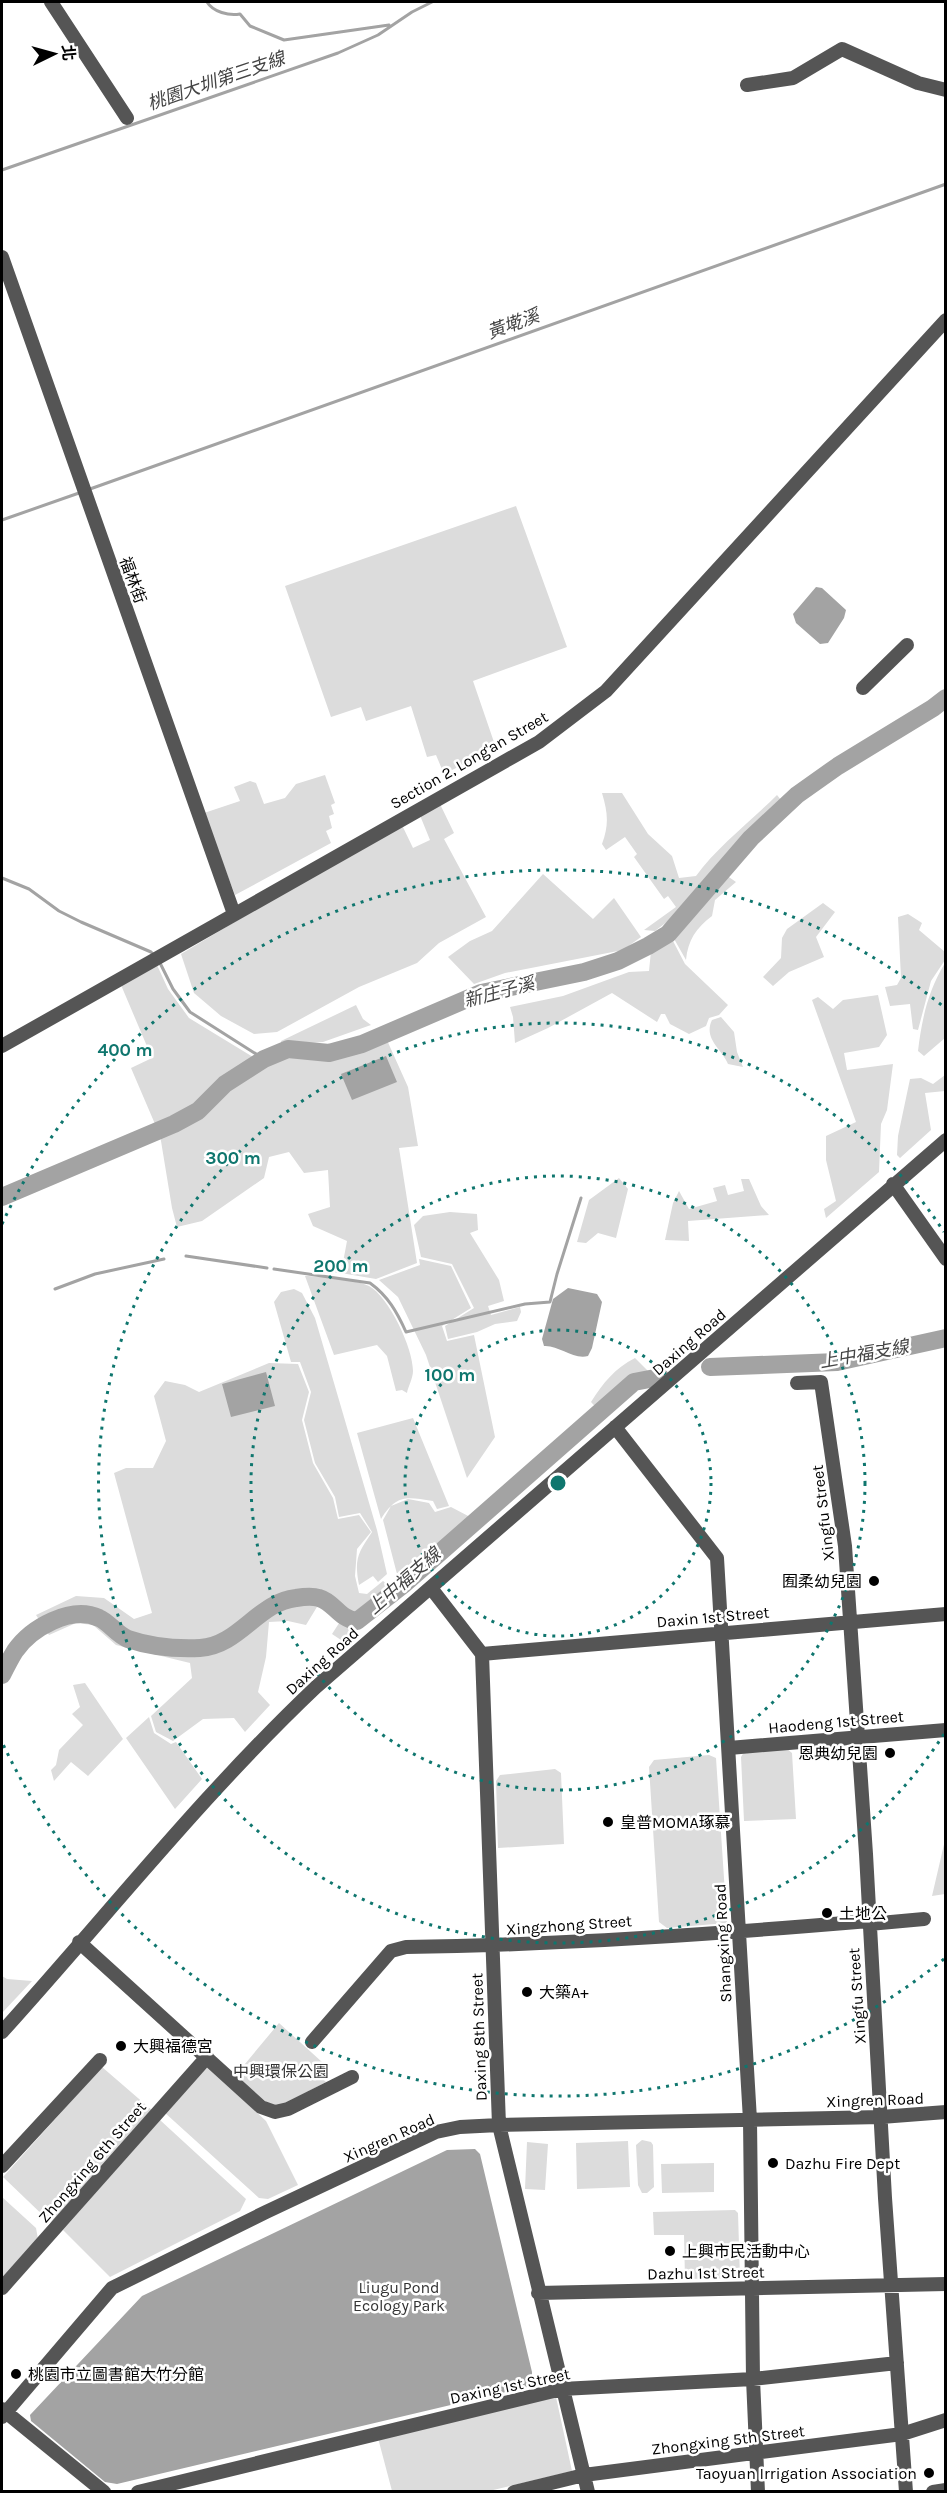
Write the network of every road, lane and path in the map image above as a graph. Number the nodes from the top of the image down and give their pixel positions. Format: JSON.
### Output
{"nodes":[{"id":1,"x":51,"y":2,"type":"edge"},
{"id":2,"x":747,"y":85,"type":"dead end"},
{"id":3,"x":944,"y":86,"type":"edge"},
{"id":4,"x":127,"y":118,"type":"dead end"},
{"id":5,"x":2,"y":257,"type":"edge"},
{"id":6,"x":945,"y":320,"type":"edge"},
{"id":7,"x":907,"y":645,"type":"dead end"},
{"id":8,"x":863,"y":688,"type":"dead end"},
{"id":9,"x":234,"y":914,"type":"junction"},
{"id":10,"x":2,"y":1046,"type":"edge"},
{"id":11,"x":945,"y":1140,"type":"edge"},
{"id":12,"x":893,"y":1184,"type":"junction"},
{"id":13,"x":945,"y":1258,"type":"edge"},
{"id":14,"x":796,"y":1383,"type":"dead end"},
{"id":15,"x":615,"y":1427,"type":"junction"},
{"id":16,"x":431,"y":1588,"type":"junction"},
{"id":17,"x":945,"y":1614,"type":"edge"},
{"id":18,"x":849,"y":1622,"type":"junction"},
{"id":19,"x":723,"y":1633,"type":"junction"},
{"id":20,"x":482,"y":1654,"type":"junction"},
{"id":21,"x":945,"y":1730,"type":"edge"},
{"id":22,"x":857,"y":1737,"type":"junction"},
{"id":23,"x":729,"y":1749,"type":"junction"},
{"id":24,"x":924,"y":1919,"type":"dead end"},
{"id":25,"x":869,"y":1922,"type":"junction"},
{"id":26,"x":739,"y":1932,"type":"junction"},
{"id":27,"x":79,"y":1942,"type":"junction"},
{"id":28,"x":492,"y":1946,"type":"junction"},
{"id":29,"x":2,"y":2032,"type":"edge"},
{"id":30,"x":312,"y":2043,"type":"dead end"},
{"id":31,"x":207,"y":2057,"type":"junction"},
{"id":32,"x":99,"y":2060,"type":"dead end"},
{"id":33,"x":352,"y":2077,"type":"dead end"},
{"id":34,"x":945,"y":2112,"type":"edge"},
{"id":35,"x":881,"y":2117,"type":"junction"},
{"id":36,"x":750,"y":2120,"type":"junction"},
{"id":37,"x":499,"y":2125,"type":"junction"},
{"id":38,"x":2,"y":2166,"type":"edge"},
{"id":39,"x":891,"y":2284,"type":"junction"},
{"id":40,"x":945,"y":2284,"type":"edge"},
{"id":41,"x":2,"y":2288,"type":"edge"},
{"id":42,"x":752,"y":2288,"type":"junction"},
{"id":43,"x":538,"y":2293,"type":"junction"},
{"id":44,"x":897,"y":2363,"type":"junction"},
{"id":45,"x":753,"y":2379,"type":"junction"},
{"id":46,"x":562,"y":2390,"type":"junction"},
{"id":47,"x":3,"y":2413,"type":"edge"},
{"id":48,"x":945,"y":2420,"type":"edge"},
{"id":49,"x":902,"y":2434,"type":"junction"},
{"id":50,"x":757,"y":2454,"type":"junction"},
{"id":51,"x":584,"y":2475,"type":"junction"},
{"id":52,"x":945,"y":2490,"type":"edge"},
{"id":53,"x":104,"y":2492,"type":"edge"},
{"id":54,"x":138,"y":2492,"type":"edge"},
{"id":55,"x":514,"y":2492,"type":"edge"},
{"id":56,"x":588,"y":2492,"type":"edge"},
{"id":57,"x":758,"y":2492,"type":"edge"},
{"id":58,"x":906,"y":2492,"type":"edge"},
{"id":59,"x":933,"y":2492,"type":"edge"}],
"edges":[{"from":1,"to":4,"type":"street"},
{"from":2,"to":3,"type":"street"},
{"from":5,"to":9,"type":"street","name":"福林街"},
{"from":6,"to":9,"type":"street","name":"Section 2, Long'an Street"},
{"from":7,"to":8,"type":"street"},
{"from":9,"to":10,"type":"street","name":"Section 2, Long'an Street"},
{"from":11,"to":12,"type":"street","name":"Daxing Road"},
{"from":12,"to":13,"type":"street"},
{"from":12,"to":15,"type":"street","name":"Daxing Road"},
{"from":14,"to":18,"type":"street","name":"Xingfu Street"},
{"from":15,"to":16,"type":"street","name":"Daxing Road"},
{"from":15,"to":19,"type":"street","name":"Shangxing Road"},
{"from":16,"to":20,"type":"street"},
{"from":16,"to":27,"type":"street","name":"Daxing Road"},
{"from":17,"to":18,"type":"street","name":"Daxin 1st Street"},
{"from":18,"to":19,"type":"street","name":"Daxin 1st Street"},
{"from":18,"to":22,"type":"street","name":"Xingfu Street"},
{"from":19,"to":20,"type":"street","name":"Daxin 1st Street"},
{"from":19,"to":23,"type":"street","name":"Shangxing Road"},
{"from":20,"to":28,"type":"street","name":"Daxing 8th Street"},
{"from":21,"to":22,"type":"street","name":"Haodeng 1st Street"},
{"from":22,"to":23,"type":"street","name":"Haodeng 1st Street"},
{"from":22,"to":25,"type":"street","name":"Xingfu Street"},
{"from":23,"to":26,"type":"street","name":"Shangxing Road"},
{"from":24,"to":25,"type":"street","name":"Xingzhong Street"},
{"from":25,"to":26,"type":"street","name":"Xingzhong Street"},
{"from":25,"to":35,"type":"street","name":"Xingfu Street"},
{"from":26,"to":28,"type":"street","name":"Xingzhong Street"},
{"from":26,"to":36,"type":"street","name":"Shangxing Road"},
{"from":27,"to":29,"type":"street","name":"Daxing Road"},
{"from":27,"to":31,"type":"street"},
{"from":28,"to":30,"type":"street","name":"Xingzhong Street"},
{"from":28,"to":37,"type":"street","name":"Daxing 8th Street"},
{"from":31,"to":33,"type":"street"},
{"from":31,"to":41,"type":"street","name":"Zhongxing 6th Street"},
{"from":32,"to":38,"type":"street"},
{"from":34,"to":35,"type":"street","name":"Xingren Road"},
{"from":35,"to":36,"type":"street","name":"Xingren Road"},
{"from":35,"to":39,"type":"street","name":"Xingfu Street"},
{"from":36,"to":37,"type":"street","name":"Xingren Road"},
{"from":36,"to":42,"type":"street","name":"Shangxing Road"},
{"from":37,"to":43,"type":"street","name":"Daxing 8th Street"},
{"from":37,"to":47,"type":"street","name":"Xingren Road"},
{"from":39,"to":40,"type":"street","name":"Dazhu 1st Street"},
{"from":39,"to":42,"type":"street","name":"Dazhu 1st Street"},
{"from":39,"to":44,"type":"street","name":"Xingfu Street"},
{"from":42,"to":43,"type":"street","name":"Dazhu 1st Street"},
{"from":42,"to":45,"type":"street","name":"Shangxing Road"},
{"from":43,"to":46,"type":"street","name":"Daxing 8th Street"},
{"from":44,"to":45,"type":"street","name":"Daxing 1st Street"},
{"from":44,"to":49,"type":"street","name":"Xingfu Street"},
{"from":45,"to":46,"type":"street","name":"Daxing 1st Street"},
{"from":45,"to":50,"type":"street","name":"Shangxing Road"},
{"from":46,"to":51,"type":"street","name":"Daxing 8th Street"},
{"from":46,"to":54,"type":"street","name":"Daxing 1st Street"},
{"from":47,"to":53,"type":"street"},
{"from":48,"to":49,"type":"street","name":"Zhongxing 5th Street"},
{"from":49,"to":50,"type":"street","name":"Zhongxing 5th Street"},
{"from":49,"to":58,"type":"street","name":"Xingfu Street"},
{"from":50,"to":51,"type":"street","name":"Zhongxing 5th Street"},
{"from":50,"to":57,"type":"street","name":"Shangxing Road"},
{"from":51,"to":55,"type":"street","name":"Zhongxing 5th Street"},
{"from":51,"to":56,"type":"street","name":"Daxing 8th Street"},
{"from":52,"to":59,"type":"street"}]}
